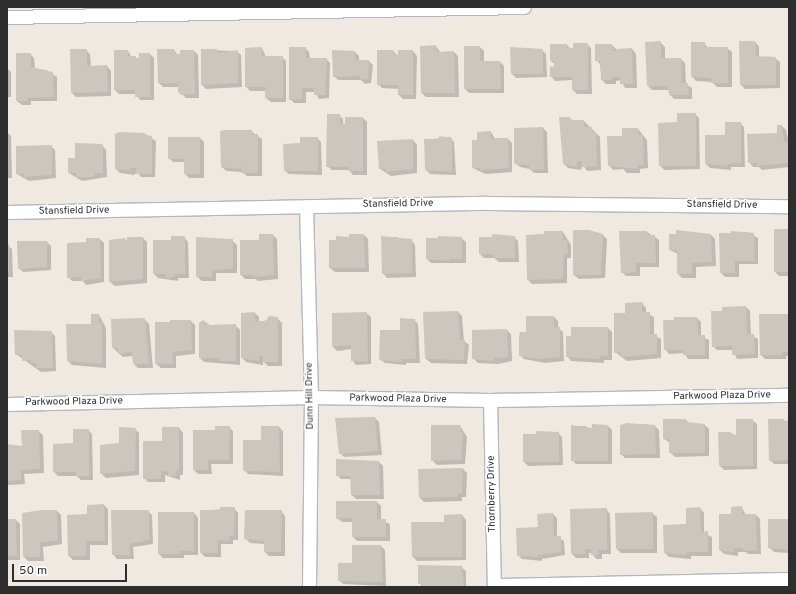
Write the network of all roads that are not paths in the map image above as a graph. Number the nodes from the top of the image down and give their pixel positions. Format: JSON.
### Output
{"nodes":[{"id":1,"x":511,"y":7,"type":"edge"},
{"id":2,"x":524,"y":7,"type":"edge"},
{"id":3,"x":328,"y":9,"type":"edge"},
{"id":4,"x":149,"y":11,"type":"edge"},
{"id":5,"x":7,"y":18,"type":"edge"},
{"id":6,"x":306,"y":206,"type":"junction"},
{"id":7,"x":789,"y":206,"type":"edge"},
{"id":8,"x":7,"y":212,"type":"edge"},
{"id":9,"x":789,"y":395,"type":"edge"},
{"id":10,"x":311,"y":397,"type":"junction"},
{"id":11,"x":490,"y":400,"type":"junction"},
{"id":12,"x":7,"y":404,"type":"edge"},
{"id":13,"x":789,"y":579,"type":"edge"},
{"id":14,"x":494,"y":586,"type":"edge"},
{"id":15,"x":309,"y":587,"type":"edge"}],
"edges":[{"from":1,"to":2,"type":"street"},
{"from":1,"to":3,"type":"street"},
{"from":3,"to":4,"type":"street"},
{"from":4,"to":5,"type":"street"},
{"from":6,"to":7,"type":"street","name":"Stansfield Drive"},
{"from":6,"to":8,"type":"street","name":"Stansfield Drive"},
{"from":6,"to":10,"type":"street","name":"Dunn Hill Drive"},
{"from":9,"to":11,"type":"street","name":"Parkwood Plaza Drive"},
{"from":10,"to":11,"type":"street","name":"Parkwood Plaza Drive"},
{"from":10,"to":12,"type":"street","name":"Parkwood Plaza Drive"},
{"from":10,"to":15,"type":"street","name":"Dunn Hill Drive"},
{"from":11,"to":14,"type":"street","name":"Thornberry Drive"},
{"from":13,"to":14,"type":"street"}]}
